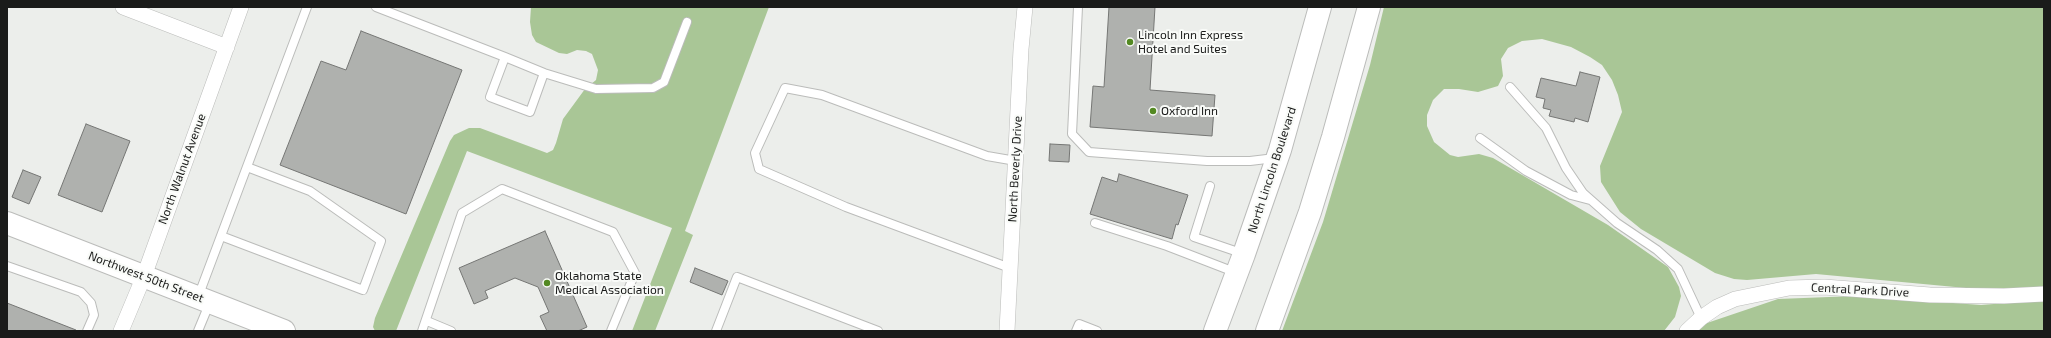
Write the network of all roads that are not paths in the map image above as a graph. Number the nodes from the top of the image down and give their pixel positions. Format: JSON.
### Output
{"nodes":[{"id":1,"x":123,"y":7,"type":"edge"},
{"id":2,"x":241,"y":7,"type":"edge"},
{"id":3,"x":307,"y":7,"type":"edge"},
{"id":4,"x":376,"y":7,"type":"edge"},
{"id":5,"x":1025,"y":7,"type":"edge"},
{"id":6,"x":1078,"y":7,"type":"edge"},
{"id":7,"x":1320,"y":7,"type":"edge"},
{"id":8,"x":1369,"y":7,"type":"edge"},
{"id":9,"x":687,"y":22,"type":"dead end"},
{"id":10,"x":227,"y":47,"type":"junction"},
{"id":11,"x":505,"y":57,"type":"junction"},
{"id":12,"x":544,"y":73,"type":"junction"},
{"id":13,"x":1510,"y":87,"type":"dead end"},
{"id":14,"x":1480,"y":138,"type":"dead end"},
{"id":15,"x":1277,"y":158,"type":"junction"},
{"id":16,"x":1016,"y":161,"type":"junction"},
{"id":17,"x":247,"y":167,"type":"junction"},
{"id":18,"x":1210,"y":186,"type":"dead end"},
{"id":19,"x":1591,"y":200,"type":"junction"},
{"id":20,"x":7,"y":223,"type":"edge"},
{"id":21,"x":1095,"y":223,"type":"dead end"},
{"id":22,"x":221,"y":236,"type":"junction"},
{"id":23,"x":1241,"y":264,"type":"junction"},
{"id":24,"x":7,"y":266,"type":"edge"},
{"id":25,"x":1010,"y":268,"type":"junction"},
{"id":26,"x":144,"y":276,"type":"junction"},
{"id":27,"x":2044,"y":294,"type":"edge"},
{"id":28,"x":204,"y":300,"type":"junction"},
{"id":29,"x":1701,"y":318,"type":"junction"},
{"id":30,"x":427,"y":321,"type":"junction"},
{"id":31,"x":87,"y":331,"type":"edge"},
{"id":32,"x":121,"y":331,"type":"edge"},
{"id":33,"x":198,"y":331,"type":"edge"},
{"id":34,"x":284,"y":331,"type":"edge"},
{"id":35,"x":422,"y":331,"type":"edge"},
{"id":36,"x":451,"y":331,"type":"edge"},
{"id":37,"x":611,"y":331,"type":"edge"},
{"id":38,"x":716,"y":331,"type":"edge"},
{"id":39,"x":878,"y":331,"type":"edge"},
{"id":40,"x":1007,"y":331,"type":"edge"},
{"id":41,"x":1076,"y":331,"type":"edge"},
{"id":42,"x":1097,"y":331,"type":"edge"},
{"id":43,"x":1215,"y":331,"type":"edge"},
{"id":44,"x":1267,"y":331,"type":"edge"},
{"id":45,"x":1687,"y":331,"type":"edge"}],
"edges":[{"from":1,"to":10,"type":"street"},
{"from":2,"to":10,"type":"street","name":"North Walnut Avenue"},
{"from":3,"to":17,"type":"lane"},
{"from":4,"to":11,"type":"lane"},
{"from":5,"to":16,"type":"street","name":"North Beverly Drive"},
{"from":6,"to":15,"type":"lane"},
{"from":7,"to":15,"type":"main road","name":"North Lincoln Boulevard"},
{"from":8,"to":44,"type":"main road"},
{"from":9,"to":12,"type":"lane"},
{"from":10,"to":26,"type":"street","name":"North Walnut Avenue"},
{"from":11,"to":12,"type":"lane"},
{"from":11,"to":12,"type":"lane"},
{"from":13,"to":19,"type":"lane"},
{"from":14,"to":19,"type":"lane"},
{"from":15,"to":23,"type":"main road","name":"North Lincoln Boulevard"},
{"from":16,"to":25,"type":"street","name":"North Beverly Drive"},
{"from":16,"to":25,"type":"lane"},
{"from":17,"to":22,"type":"lane"},
{"from":17,"to":22,"type":"lane"},
{"from":18,"to":23,"type":"lane"},
{"from":19,"to":29,"type":"lane"},
{"from":20,"to":26,"type":"main road","name":"Northwest 50th Street"},
{"from":21,"to":23,"type":"lane"},
{"from":22,"to":28,"type":"lane"},
{"from":23,"to":43,"type":"main road","name":"North Lincoln Boulevard"},
{"from":24,"to":31,"type":"lane"},
{"from":25,"to":40,"type":"street","name":"North Beverly Drive"},
{"from":26,"to":28,"type":"main road","name":"Northwest 50th Street"},
{"from":26,"to":32,"type":"street","name":"North Walnut Avenue"},
{"from":27,"to":29,"type":"street","name":"Central Park Drive"},
{"from":28,"to":33,"type":"lane"},
{"from":28,"to":34,"type":"main road","name":"Northwest 50th Street"},
{"from":29,"to":45,"type":"street","name":"Central Park Drive"},
{"from":30,"to":35,"type":"lane"},
{"from":30,"to":36,"type":"lane"},
{"from":30,"to":37,"type":"lane"},
{"from":38,"to":39,"type":"lane"},
{"from":41,"to":42,"type":"lane"}]}
